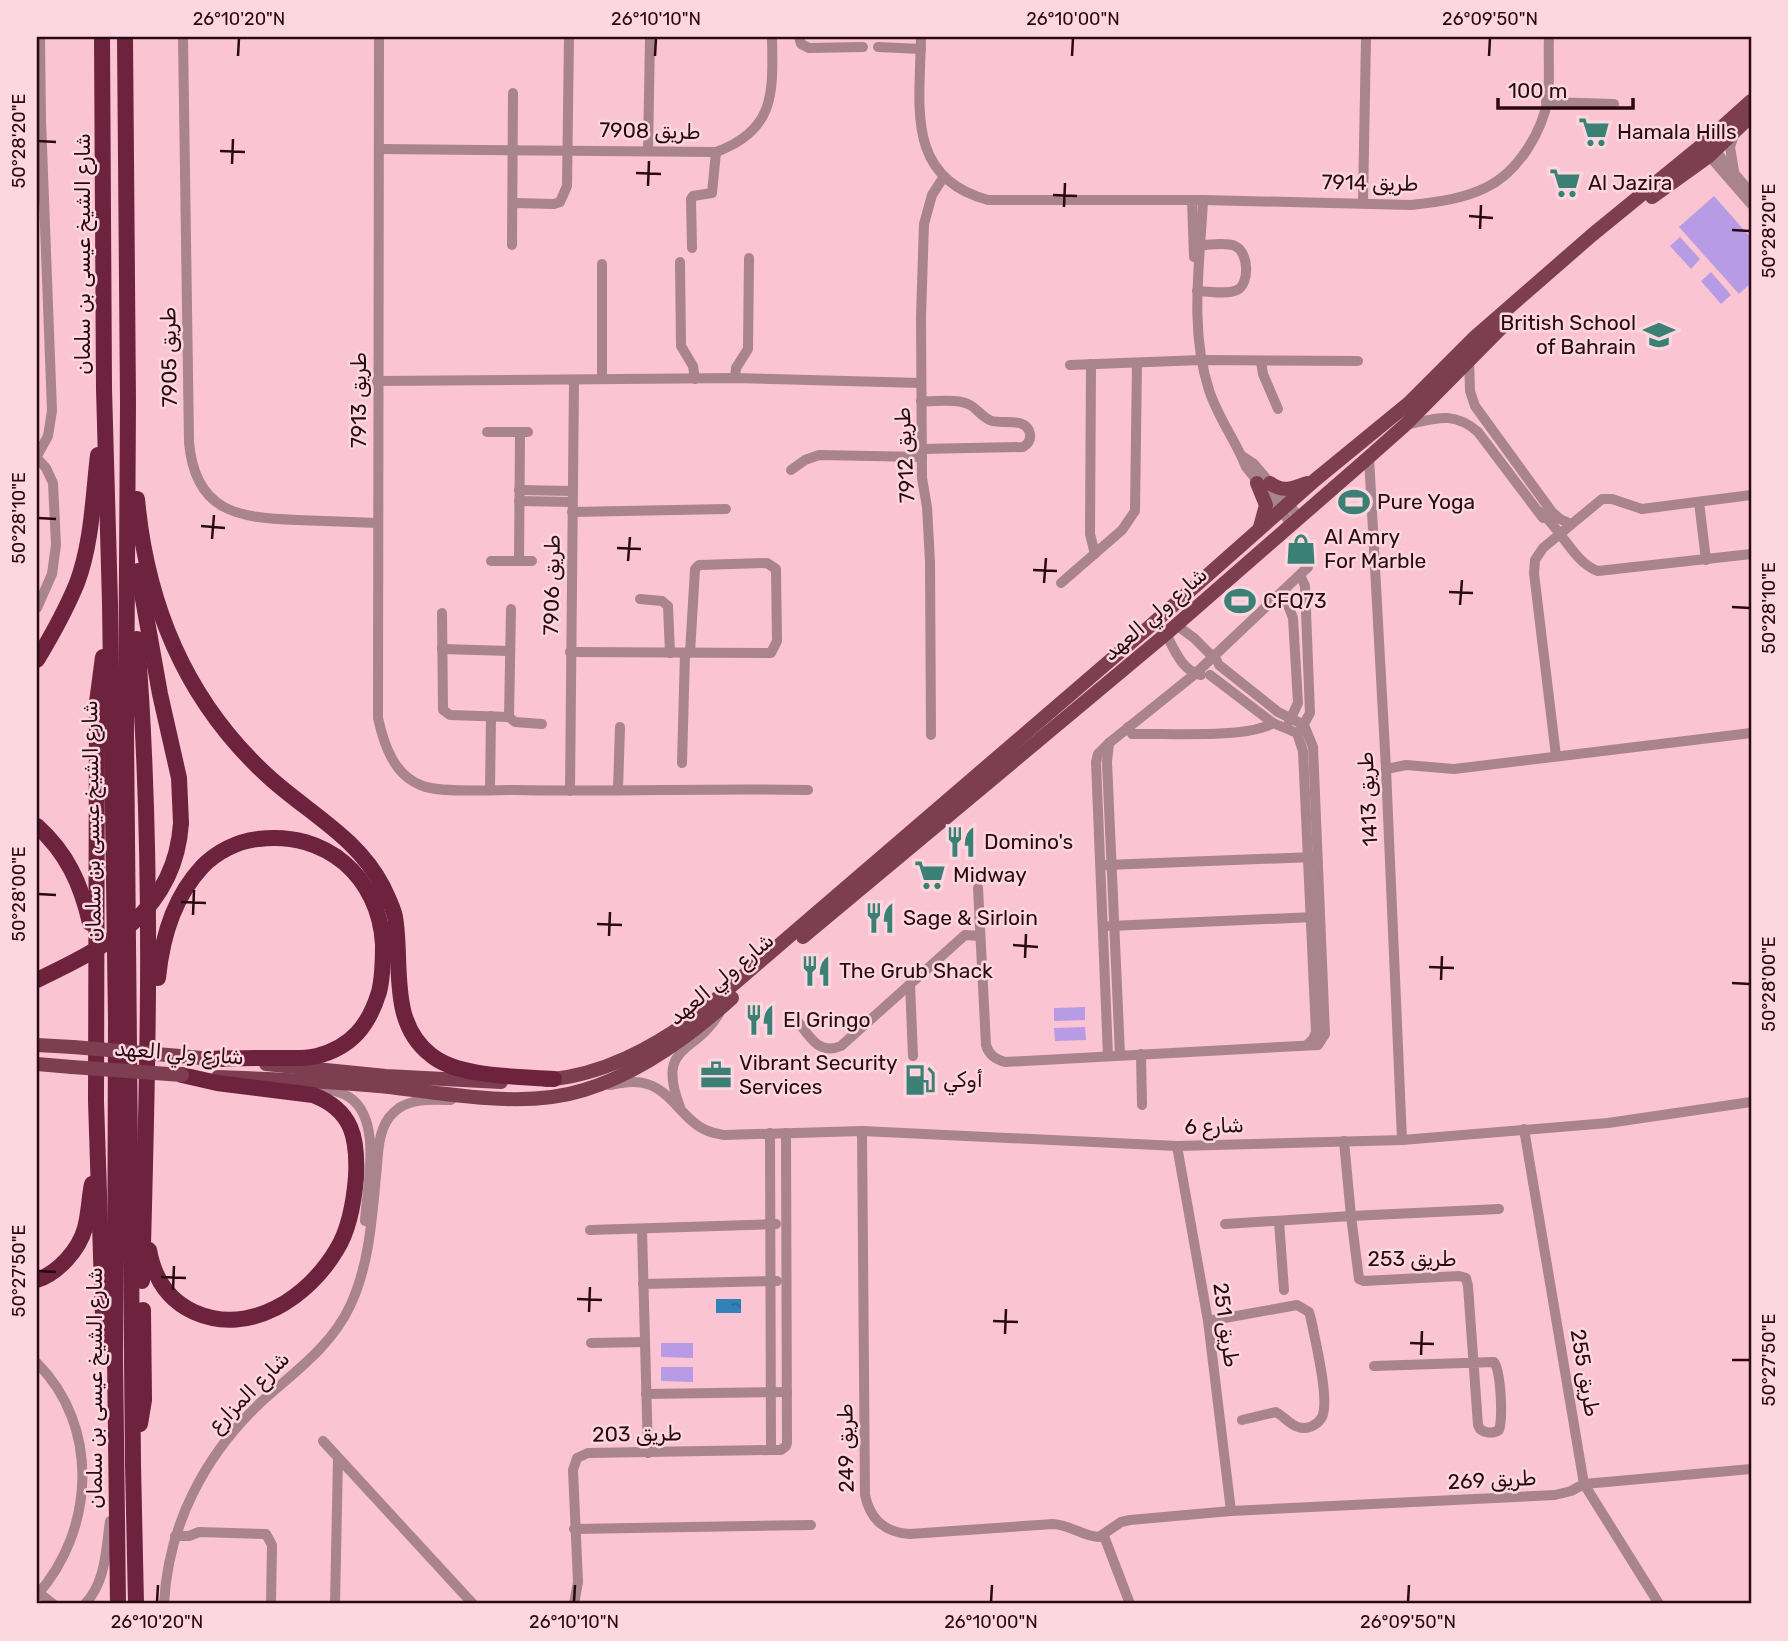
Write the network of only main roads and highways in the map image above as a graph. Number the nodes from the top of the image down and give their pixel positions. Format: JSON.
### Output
{"nodes":[{"id":1,"x":102,"y":37,"type":"edge"},
{"id":2,"x":125,"y":37,"type":"edge"},
{"id":3,"x":1751,"y":101,"type":"edge"},
{"id":4,"x":1751,"y":116,"type":"edge"},
{"id":5,"x":1708,"y":148,"type":"junction"},
{"id":6,"x":1526,"y":299,"type":"junction"},
{"id":7,"x":104,"y":389,"type":"junction"},
{"id":8,"x":128,"y":402,"type":"junction"},
{"id":9,"x":1315,"y":481,"type":"junction"},
{"id":10,"x":128,"y":501,"type":"junction"},
{"id":11,"x":1260,"y":528,"type":"junction"},
{"id":12,"x":128,"y":531,"type":"junction"},
{"id":13,"x":1224,"y":560,"type":"junction"},
{"id":14,"x":110,"y":603,"type":"junction"},
{"id":15,"x":1170,"y":629,"type":"junction"},
{"id":16,"x":37,"y":660,"type":"edge"},
{"id":17,"x":37,"y":826,"type":"edge"},
{"id":18,"x":97,"y":965,"type":"junction"},
{"id":19,"x":37,"y":980,"type":"edge"},
{"id":20,"x":37,"y":1045,"type":"edge"},
{"id":21,"x":210,"y":1059,"type":"junction"},
{"id":22,"x":37,"y":1064,"type":"edge"},
{"id":23,"x":182,"y":1075,"type":"junction"},
{"id":24,"x":554,"y":1079,"type":"junction"},
{"id":25,"x":96,"y":1101,"type":"junction"},
{"id":26,"x":144,"y":1134,"type":"junction"},
{"id":27,"x":144,"y":1217,"type":"junction"},
{"id":28,"x":37,"y":1280,"type":"edge"},
{"id":29,"x":133,"y":1464,"type":"junction"},
{"id":30,"x":138,"y":1599,"type":"edge"},
{"id":31,"x":110,"y":1604,"type":"edge"},
{"id":32,"x":118,"y":1604,"type":"edge"}],
"edges":[{"from":1,"to":7,"type":"highway","name":"شارع الشيخ عيسى بن سلمان"},
{"from":2,"to":8,"type":"highway","name":"شارع الشيخ عيسى بن سلمان"},
{"from":3,"to":5,"type":"main road","name":"شارع ولي العهد"},
{"from":4,"to":5,"type":"main road","name":"شارع ولي العهد"},
{"from":5,"to":6,"type":"main road","name":"شارع ولي العهد"},
{"from":6,"to":9,"type":"main road","name":"شارع ولي العهد"},
{"from":6,"to":15,"type":"main road","name":"شارع ولي العهد"},
{"from":7,"to":14,"type":"highway","name":"شارع الشيخ عيسى بن سلمان"},
{"from":7,"to":16,"type":"highway"},
{"from":8,"to":10,"type":"highway","name":"شارع الشيخ عيسى بن سلمان"},
{"from":8,"to":24,"type":"highway"},
{"from":9,"to":11,"type":"main road","name":"شارع ولي العهد"},
{"from":9,"to":11,"type":"main road"},
{"from":10,"to":12,"type":"highway","name":"شارع الشيخ عيسى بن سلمان"},
{"from":10,"to":19,"type":"highway","bridge":true},
{"from":11,"to":13,"type":"main road","name":"شارع ولي العهد"},
{"from":12,"to":26,"type":"highway"},
{"from":12,"to":29,"type":"highway","name":"شارع الشيخ عيسى بن سلمان"},
{"from":13,"to":15,"type":"main road"},
{"from":13,"to":24,"type":"main road","name":"شارع ولي العهد"},
{"from":14,"to":18,"type":"highway"},
{"from":14,"to":32,"type":"highway","name":"شارع الشيخ عيسى بن سلمان"},
{"from":15,"to":23,"type":"main road","name":"شارع ولي العهد"},
{"from":17,"to":18,"type":"highway"},
{"from":18,"to":25,"type":"highway"},
{"from":20,"to":21,"type":"main road","name":"شارع ولي العهد","bridge":true},
{"from":21,"to":24,"type":"main road","name":"شارع ولي العهد"},
{"from":21,"to":26,"type":"highway"},
{"from":22,"to":23,"type":"main road","name":"شارع ولي العهد","bridge":true},
{"from":23,"to":27,"type":"highway"},
{"from":25,"to":28,"type":"highway"},
{"from":25,"to":31,"type":"highway"},
{"from":26,"to":27,"type":"highway"},
{"from":27,"to":29,"type":"highway"},
{"from":29,"to":30,"type":"highway","name":"شارع الشيخ عيسى بن سلمان"}]}
